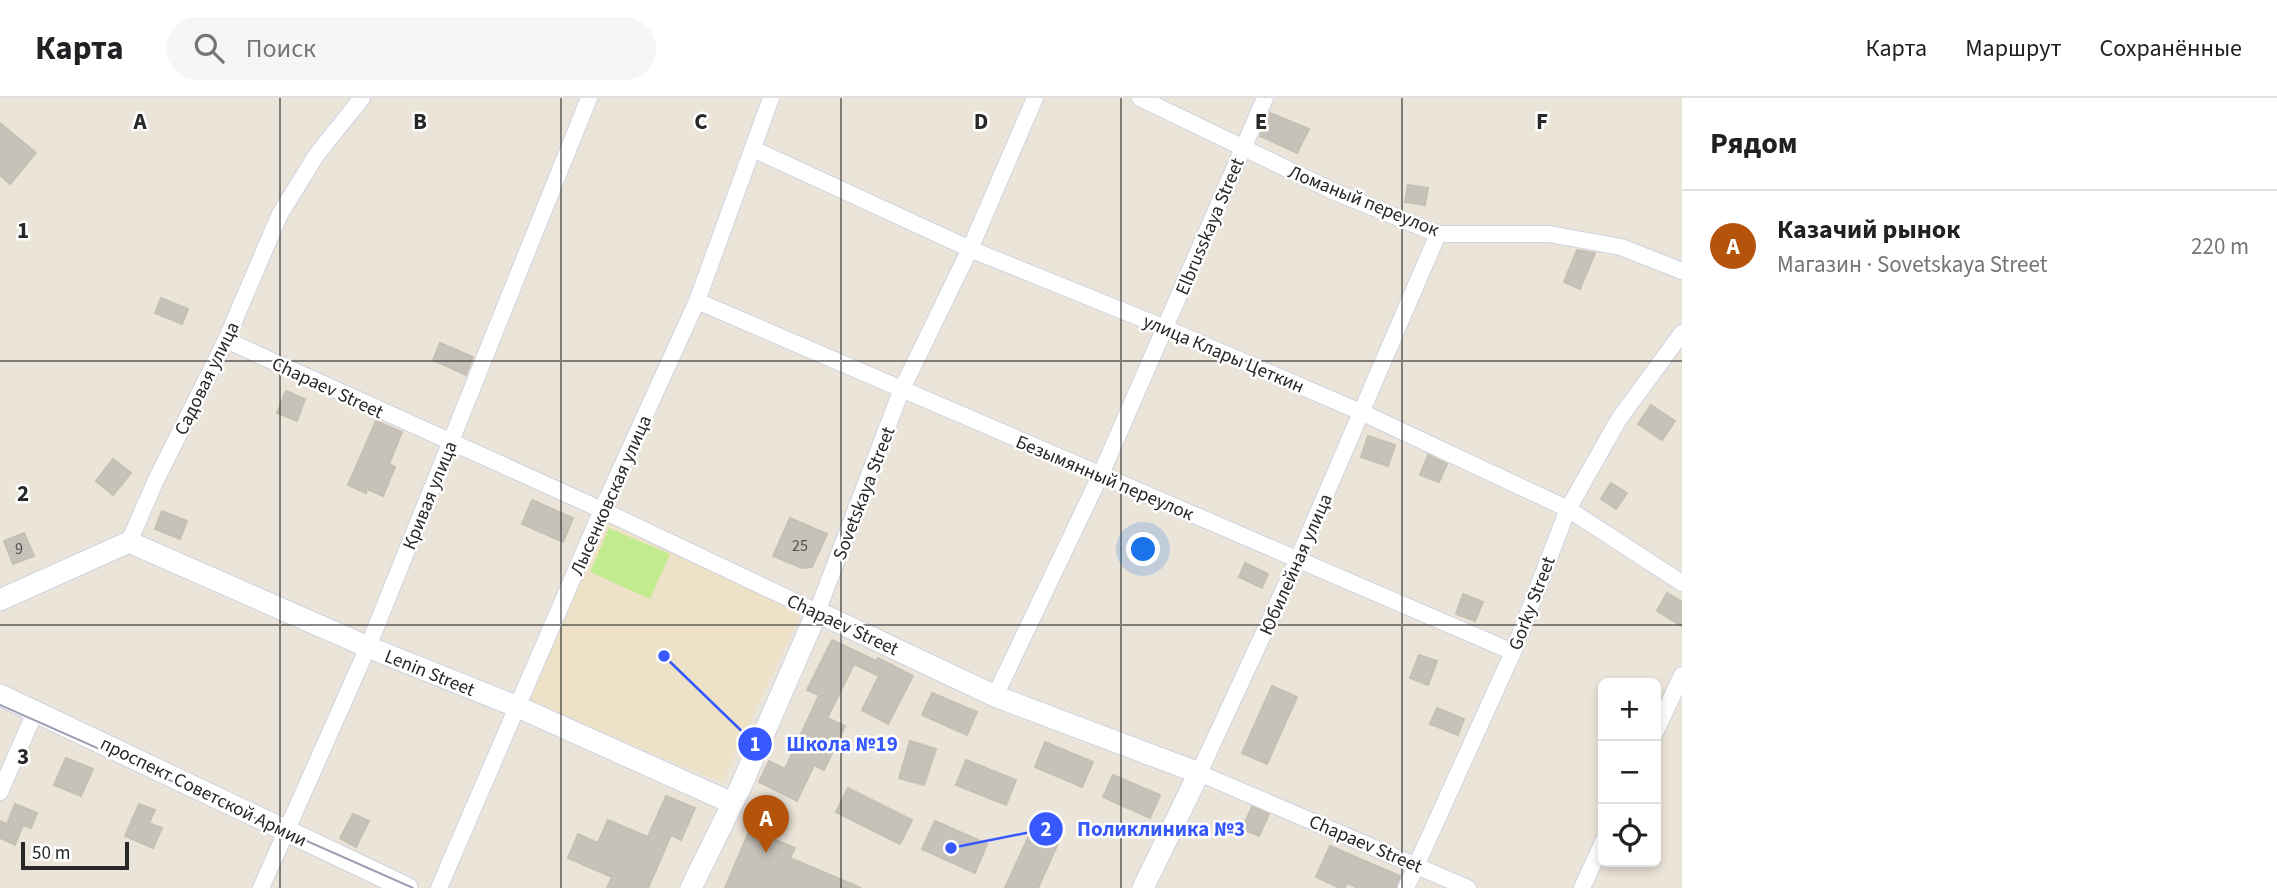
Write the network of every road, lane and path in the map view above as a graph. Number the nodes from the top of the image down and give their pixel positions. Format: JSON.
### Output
{"nodes":[{"id":1,"x":362,"y":98,"type":"edge"},
{"id":2,"x":589,"y":98,"type":"edge"},
{"id":3,"x":771,"y":98,"type":"edge"},
{"id":4,"x":1035,"y":98,"type":"edge"},
{"id":5,"x":1140,"y":98,"type":"edge"},
{"id":6,"x":1265,"y":98,"type":"edge"},
{"id":7,"x":1243,"y":148,"type":"junction"},
{"id":8,"x":753,"y":149,"type":"junction"},
{"id":9,"x":1437,"y":234,"type":"junction"},
{"id":10,"x":970,"y":249,"type":"junction"},
{"id":11,"x":1682,"y":271,"type":"edge"},
{"id":12,"x":697,"y":302,"type":"junction"},
{"id":13,"x":1165,"y":328,"type":"junction"},
{"id":14,"x":1682,"y":333,"type":"edge"},
{"id":15,"x":226,"y":340,"type":"junction"},
{"id":16,"x":901,"y":391,"type":"junction"},
{"id":17,"x":1363,"y":413,"type":"junction"},
{"id":18,"x":450,"y":443,"type":"junction"},
{"id":19,"x":1101,"y":474,"type":"junction"},
{"id":20,"x":1568,"y":509,"type":"junction"},
{"id":21,"x":602,"y":510,"type":"junction"},
{"id":22,"x":129,"y":542,"type":"junction"},
{"id":23,"x":1298,"y":559,"type":"junction"},
{"id":24,"x":1682,"y":583,"type":"edge"},
{"id":25,"x":0,"y":600,"type":"edge"},
{"id":26,"x":817,"y":612,"type":"junction"},
{"id":27,"x":368,"y":647,"type":"junction"},
{"id":28,"x":1513,"y":652,"type":"junction"},
{"id":29,"x":1682,"y":675,"type":"edge"},
{"id":30,"x":0,"y":695,"type":"edge"},
{"id":31,"x":995,"y":696,"type":"junction"},
{"id":32,"x":518,"y":707,"type":"junction"},
{"id":33,"x":36,"y":710,"type":"junction"},
{"id":34,"x":1661,"y":720,"type":"edge"},
{"id":35,"x":1199,"y":773,"type":"junction"},
{"id":36,"x":0,"y":792,"type":"edge"},
{"id":37,"x":732,"y":803,"type":"junction"},
{"id":38,"x":287,"y":832,"type":"junction"},
{"id":39,"x":1598,"y":853,"type":"edge"},
{"id":40,"x":1416,"y":864,"type":"junction"},
{"id":41,"x":261,"y":888,"type":"edge"},
{"id":42,"x":407,"y":888,"type":"edge"},
{"id":43,"x":439,"y":888,"type":"edge"},
{"id":44,"x":691,"y":888,"type":"edge"},
{"id":45,"x":1143,"y":888,"type":"edge"},
{"id":46,"x":1406,"y":888,"type":"edge"},
{"id":47,"x":1468,"y":888,"type":"edge"},
{"id":48,"x":1582,"y":888,"type":"edge"}],
"edges":[{"from":1,"to":15,"type":"street","name":"Садовая улица"},
{"from":2,"to":18,"type":"street","name":"Кривая улица"},
{"from":3,"to":8,"type":"street","name":"Лысенковская улица"},
{"from":4,"to":10,"type":"street","name":"Sovetskaya Street"},
{"from":5,"to":7,"type":"street","name":"Ломаный переулок"},
{"from":6,"to":7,"type":"street","name":"Elbrusskaya Street"},
{"from":7,"to":9,"type":"street","name":"Ломаный переулок"},
{"from":7,"to":13,"type":"street","name":"Elbrusskaya Street"},
{"from":8,"to":10,"type":"street","name":"улица Клары Цеткин"},
{"from":8,"to":12,"type":"street","name":"Лысенковская улица"},
{"from":9,"to":11,"type":"street","name":"Ломаный переулок"},
{"from":9,"to":17,"type":"street","name":"Юбилейная улица"},
{"from":10,"to":13,"type":"street","name":"улица Клары Цеткин"},
{"from":10,"to":16,"type":"street","name":"Sovetskaya Street"},
{"from":12,"to":16,"type":"street","name":"Безымянный переулок"},
{"from":12,"to":21,"type":"street","name":"Лысенковская улица"},
{"from":13,"to":17,"type":"street","name":"улица Клары Цеткин"},
{"from":13,"to":19,"type":"street","name":"Elbrusskaya Street"},
{"from":14,"to":20,"type":"street","name":"Gorky Street"},
{"from":15,"to":18,"type":"street","name":"Chapaev Street"},
{"from":15,"to":22,"type":"street","name":"Садовая улица"},
{"from":16,"to":19,"type":"street","name":"Безымянный переулок"},
{"from":16,"to":26,"type":"street","name":"Sovetskaya Street"},
{"from":17,"to":20,"type":"street","name":"улица Клары Цеткин"},
{"from":17,"to":23,"type":"street","name":"Юбилейная улица"},
{"from":18,"to":21,"type":"street","name":"Chapaev Street"},
{"from":18,"to":27,"type":"street","name":"Кривая улица"},
{"from":19,"to":23,"type":"street","name":"Безымянный переулок"},
{"from":19,"to":31,"type":"street","name":"Elbrusskaya Street"},
{"from":20,"to":24,"type":"street","name":"улица Клары Цеткин"},
{"from":20,"to":28,"type":"street","name":"Gorky Street"},
{"from":21,"to":26,"type":"street","name":"Chapaev Street"},
{"from":21,"to":32,"type":"street","name":"Лысенковская улица"},
{"from":22,"to":25,"type":"main road"},
{"from":22,"to":27,"type":"main road","name":"Lenin Street"},
{"from":23,"to":28,"type":"street","name":"Безымянный переулок"},
{"from":23,"to":35,"type":"street","name":"Юбилейная улица"},
{"from":26,"to":31,"type":"main road","name":"Chapaev Street"},
{"from":26,"to":37,"type":"main road","name":"Sovetskaya Street"},
{"from":27,"to":32,"type":"main road","name":"Lenin Street"},
{"from":27,"to":38,"type":"street","name":"Кривая улица"},
{"from":28,"to":40,"type":"street","name":"Gorky Street"},
{"from":29,"to":34,"type":"street"},
{"from":30,"to":33,"type":"main road","name":"проспект Советской Армии"},
{"from":31,"to":35,"type":"main road","name":"Chapaev Street"},
{"from":32,"to":37,"type":"main road","name":"Lenin Street"},
{"from":32,"to":43,"type":"street","name":"Лысенковская улица"},
{"from":33,"to":36,"type":"street"},
{"from":33,"to":38,"type":"main road","name":"проспект Советской Армии"},
{"from":35,"to":40,"type":"street","name":"Chapaev Street"},
{"from":35,"to":45,"type":"main road","name":"Юбилейная улица"},
{"from":37,"to":44,"type":"main road","name":"Sovetskaya Street"},
{"from":38,"to":41,"type":"street","name":"Кривая улица"},
{"from":38,"to":42,"type":"main road","name":"проспект Советской Армии"},
{"from":39,"to":48,"type":"street"},
{"from":40,"to":46,"type":"street","name":"Gorky Street"},
{"from":40,"to":47,"type":"street","name":"Chapaev Street"}]}
